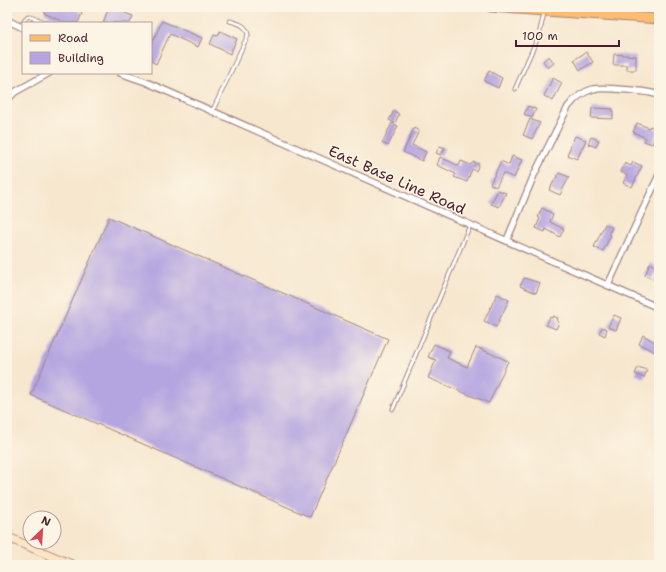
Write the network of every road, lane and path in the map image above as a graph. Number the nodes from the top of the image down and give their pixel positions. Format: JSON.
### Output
{"nodes":[{"id":1,"x":490,"y":7,"type":"edge"},
{"id":2,"x":549,"y":10,"type":"edge"},
{"id":3,"x":659,"y":19,"type":"edge"},
{"id":4,"x":7,"y":20,"type":"edge"},
{"id":5,"x":230,"y":21,"type":"dead end"},
{"id":6,"x":23,"y":22,"type":"edge"},
{"id":7,"x":46,"y":22,"type":"edge"},
{"id":8,"x":22,"y":27,"type":"edge"},
{"id":9,"x":47,"y":74,"type":"edge"},
{"id":10,"x":127,"y":74,"type":"edge"},
{"id":11,"x":515,"y":89,"type":"dead end"},
{"id":12,"x":659,"y":95,"type":"edge"},
{"id":13,"x":7,"y":100,"type":"edge"},
{"id":14,"x":212,"y":112,"type":"junction"},
{"id":15,"x":659,"y":175,"type":"edge"},
{"id":16,"x":553,"y":182,"type":"dead end"},
{"id":17,"x":551,"y":186,"type":"dead end"},
{"id":18,"x":470,"y":225,"type":"junction"},
{"id":19,"x":507,"y":240,"type":"junction"},
{"id":20,"x":608,"y":285,"type":"junction"},
{"id":21,"x":659,"y":308,"type":"edge"},
{"id":22,"x":393,"y":409,"type":"dead end"},
{"id":23,"x":7,"y":537,"type":"edge"},
{"id":24,"x":73,"y":565,"type":"edge"}],
"edges":[{"from":1,"to":2,"type":"main road"},
{"from":2,"to":3,"type":"main road"},
{"from":2,"to":11,"type":"lane"},
{"from":4,"to":8,"type":"street"},
{"from":5,"to":14,"type":"lane"},
{"from":6,"to":7,"type":"lane"},
{"from":9,"to":13,"type":"street"},
{"from":10,"to":14,"type":"street","name":"East Base Line Road"},
{"from":12,"to":19,"type":"street"},
{"from":14,"to":18,"type":"street","name":"East Base Line Road"},
{"from":15,"to":20,"type":"street"},
{"from":16,"to":17,"type":"path"},
{"from":18,"to":19,"type":"street","name":"East Base Line Road"},
{"from":18,"to":22,"type":"lane"},
{"from":19,"to":20,"type":"street","name":"East Base Line Road"},
{"from":20,"to":21,"type":"street","name":"East Base Line Road"},
{"from":23,"to":24,"type":"street"}]}
